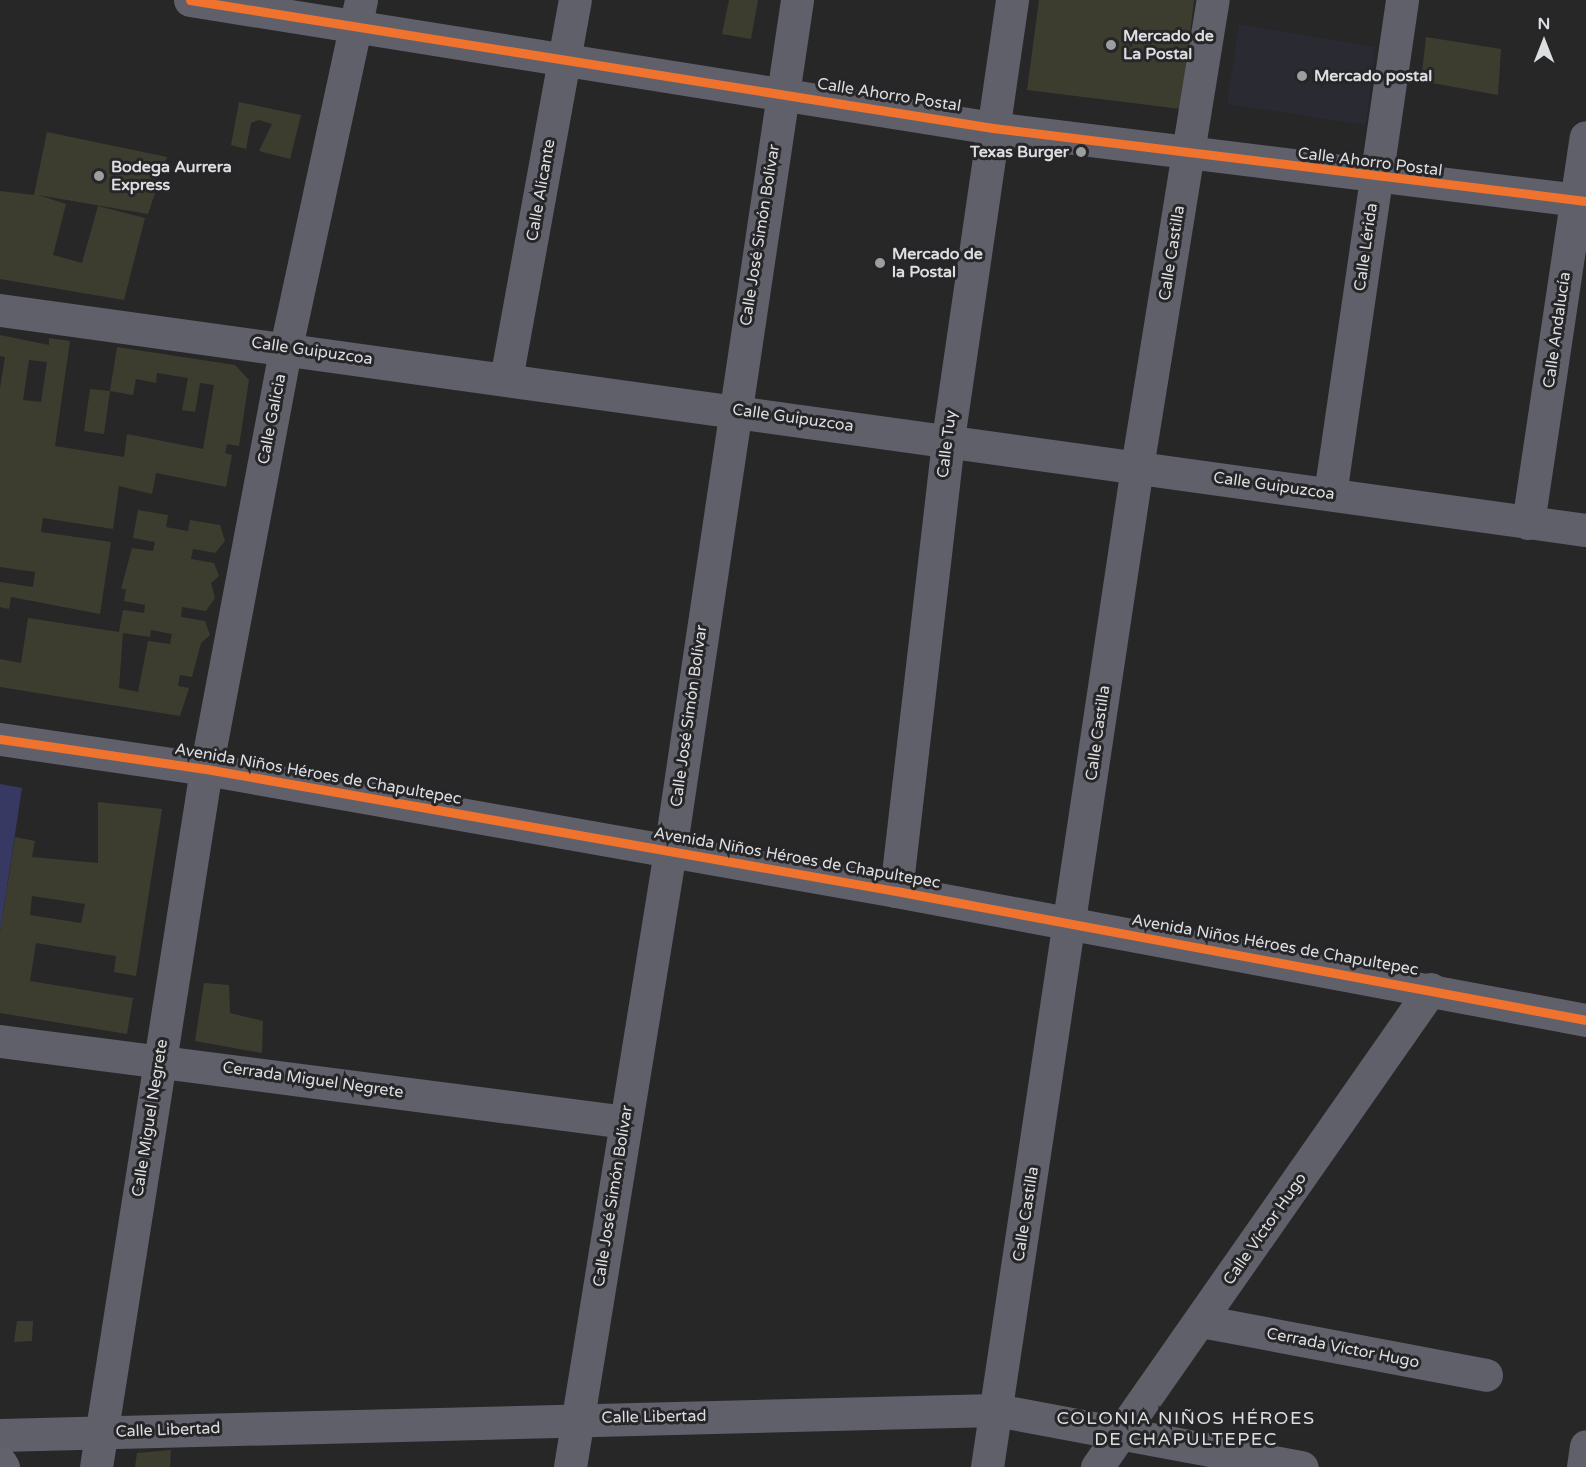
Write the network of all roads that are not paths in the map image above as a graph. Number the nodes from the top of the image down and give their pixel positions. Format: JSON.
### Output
{"nodes":[{"id":1,"x":190,"y":0,"type":"edge"},
{"id":2,"x":575,"y":0,"type":"edge"},
{"id":3,"x":797,"y":0,"type":"edge"},
{"id":4,"x":1012,"y":0,"type":"edge"},
{"id":5,"x":1213,"y":0,"type":"edge"},
{"id":6,"x":1402,"y":0,"type":"edge"},
{"id":7,"x":358,"y":13,"type":"edge"},
{"id":8,"x":564,"y":57,"type":"junction"},
{"id":9,"x":782,"y":93,"type":"junction"},
{"id":10,"x":993,"y":128,"type":"junction"},
{"id":11,"x":1586,"y":137,"type":"edge"},
{"id":12,"x":1188,"y":156,"type":"junction"},
{"id":13,"x":1376,"y":178,"type":"junction"},
{"id":14,"x":1581,"y":201,"type":"edge"},
{"id":15,"x":0,"y":310,"type":"edge"},
{"id":16,"x":286,"y":347,"type":"junction"},
{"id":17,"x":506,"y":379,"type":"junction"},
{"id":18,"x":733,"y":410,"type":"junction"},
{"id":19,"x":948,"y":439,"type":"junction"},
{"id":20,"x":1137,"y":467,"type":"junction"},
{"id":21,"x":1330,"y":494,"type":"junction"},
{"id":22,"x":1528,"y":523,"type":"junction"},
{"id":23,"x":1586,"y":530,"type":"edge"},
{"id":24,"x":0,"y":739,"type":"edge"},
{"id":25,"x":206,"y":769,"type":"junction"},
{"id":26,"x":670,"y":851,"type":"junction"},
{"id":27,"x":896,"y":891,"type":"junction"},
{"id":28,"x":1070,"y":923,"type":"junction"},
{"id":29,"x":1431,"y":989,"type":"junction"},
{"id":30,"x":1586,"y":1020,"type":"edge"},
{"id":31,"x":0,"y":1041,"type":"edge"},
{"id":32,"x":159,"y":1059,"type":"junction"},
{"id":33,"x":625,"y":1122,"type":"junction"},
{"id":34,"x":1201,"y":1321,"type":"junction"},
{"id":35,"x":1486,"y":1375,"type":"dead end"},
{"id":36,"x":996,"y":1410,"type":"junction"},
{"id":37,"x":578,"y":1418,"type":"junction"},
{"id":38,"x":101,"y":1432,"type":"junction"},
{"id":39,"x":1121,"y":1434,"type":"junction"},
{"id":40,"x":0,"y":1435,"type":"edge"},
{"id":41,"x":1586,"y":1446,"type":"edge"},
{"id":42,"x":0,"y":1462,"type":"edge"},
{"id":43,"x":3,"y":1467,"type":"edge"},
{"id":44,"x":96,"y":1467,"type":"edge"},
{"id":45,"x":570,"y":1467,"type":"edge"},
{"id":46,"x":987,"y":1467,"type":"edge"},
{"id":47,"x":1097,"y":1467,"type":"edge"},
{"id":48,"x":1302,"y":1467,"type":"edge"},
{"id":49,"x":1583,"y":1467,"type":"edge"}],
"edges":[{"from":1,"to":7,"type":"street","name":"Calle Ahorro Postal"},
{"from":2,"to":8,"type":"street","name":"Calle Alicante"},
{"from":3,"to":9,"type":"street","name":"Calle José Simón Bolívar"},
{"from":4,"to":10,"type":"street","name":"Calle Tuy"},
{"from":5,"to":12,"type":"street","name":"Calle Castilla"},
{"from":6,"to":13,"type":"street","name":"Calle Lérida"},
{"from":7,"to":8,"type":"street","name":"Calle Ahorro Postal"},
{"from":7,"to":16,"type":"street","name":"Calle Galicia"},
{"from":8,"to":9,"type":"street","name":"Calle Ahorro Postal"},
{"from":8,"to":17,"type":"street","name":"Calle Alicante"},
{"from":9,"to":10,"type":"street","name":"Calle Ahorro Postal"},
{"from":9,"to":18,"type":"street","name":"Calle José Simón Bolívar"},
{"from":10,"to":12,"type":"street","name":"Calle Ahorro Postal"},
{"from":10,"to":19,"type":"street","name":"Calle Tuy"},
{"from":11,"to":14,"type":"street","name":"Calle Andalucía"},
{"from":12,"to":13,"type":"street","name":"Calle Ahorro Postal"},
{"from":12,"to":20,"type":"street","name":"Calle Castilla"},
{"from":13,"to":14,"type":"street","name":"Calle Ahorro Postal"},
{"from":13,"to":21,"type":"street","name":"Calle Lérida"},
{"from":14,"to":22,"type":"street","name":"Calle Andalucía"},
{"from":15,"to":16,"type":"street","name":"Calle Guipuzcoa"},
{"from":16,"to":17,"type":"street","name":"Calle Guipuzcoa"},
{"from":16,"to":25,"type":"street","name":"Calle Galicia"},
{"from":17,"to":18,"type":"street","name":"Calle Guipuzcoa"},
{"from":18,"to":19,"type":"street","name":"Calle Guipuzcoa"},
{"from":18,"to":26,"type":"street","name":"Calle José Simón Bolívar"},
{"from":19,"to":20,"type":"street","name":"Calle Guipuzcoa"},
{"from":19,"to":27,"type":"street","name":"Calle Tuy"},
{"from":20,"to":21,"type":"street","name":"Calle Guipuzcoa"},
{"from":20,"to":28,"type":"street","name":"Calle Castilla"},
{"from":21,"to":22,"type":"street","name":"Calle Guipuzcoa"},
{"from":22,"to":23,"type":"street","name":"Calle Guipuzcoa"},
{"from":24,"to":25,"type":"street","name":"Avenida Niños Héroes de Chapultepec"},
{"from":25,"to":26,"type":"street","name":"Avenida Niños Héroes de Chapultepec"},
{"from":25,"to":32,"type":"street","name":"Calle Miguel Negrete"},
{"from":26,"to":27,"type":"street","name":"Avenida Niños Héroes de Chapultepec"},
{"from":26,"to":33,"type":"street","name":"Calle José Simón Bolívar"},
{"from":27,"to":28,"type":"street","name":"Avenida Niños Héroes de Chapultepec"},
{"from":28,"to":29,"type":"street","name":"Avenida Niños Héroes de Chapultepec"},
{"from":28,"to":36,"type":"street","name":"Calle Castilla"},
{"from":29,"to":30,"type":"street","name":"Avenida Niños Héroes de Chapultepec"},
{"from":29,"to":34,"type":"street","name":"Calle Víctor Hugo"},
{"from":31,"to":32,"type":"street","name":"Cerrada Miguel Negrete"},
{"from":32,"to":33,"type":"street","name":"Cerrada Miguel Negrete"},
{"from":32,"to":38,"type":"street","name":"Calle Miguel Negrete"},
{"from":33,"to":37,"type":"street","name":"Calle José Simón Bolívar"},
{"from":34,"to":35,"type":"street","name":"Cerrada Víctor Hugo"},
{"from":34,"to":39,"type":"street","name":"Calle Víctor Hugo"},
{"from":36,"to":37,"type":"street","name":"Calle Libertad"},
{"from":36,"to":39,"type":"street","name":"Calle Libertad"},
{"from":36,"to":46,"type":"street","name":"Calle Castilla"},
{"from":37,"to":38,"type":"street","name":"Calle Libertad"},
{"from":37,"to":45,"type":"street","name":"Calle José Simón Bolívar"},
{"from":38,"to":40,"type":"street","name":"Calle Libertad"},
{"from":38,"to":44,"type":"street","name":"Calle Miguel Negrete"},
{"from":39,"to":47,"type":"street","name":"Calle Víctor Hugo"},
{"from":39,"to":48,"type":"street","name":"Calle Libertad"},
{"from":41,"to":49,"type":"street"},
{"from":42,"to":43,"type":"main road"}]}
